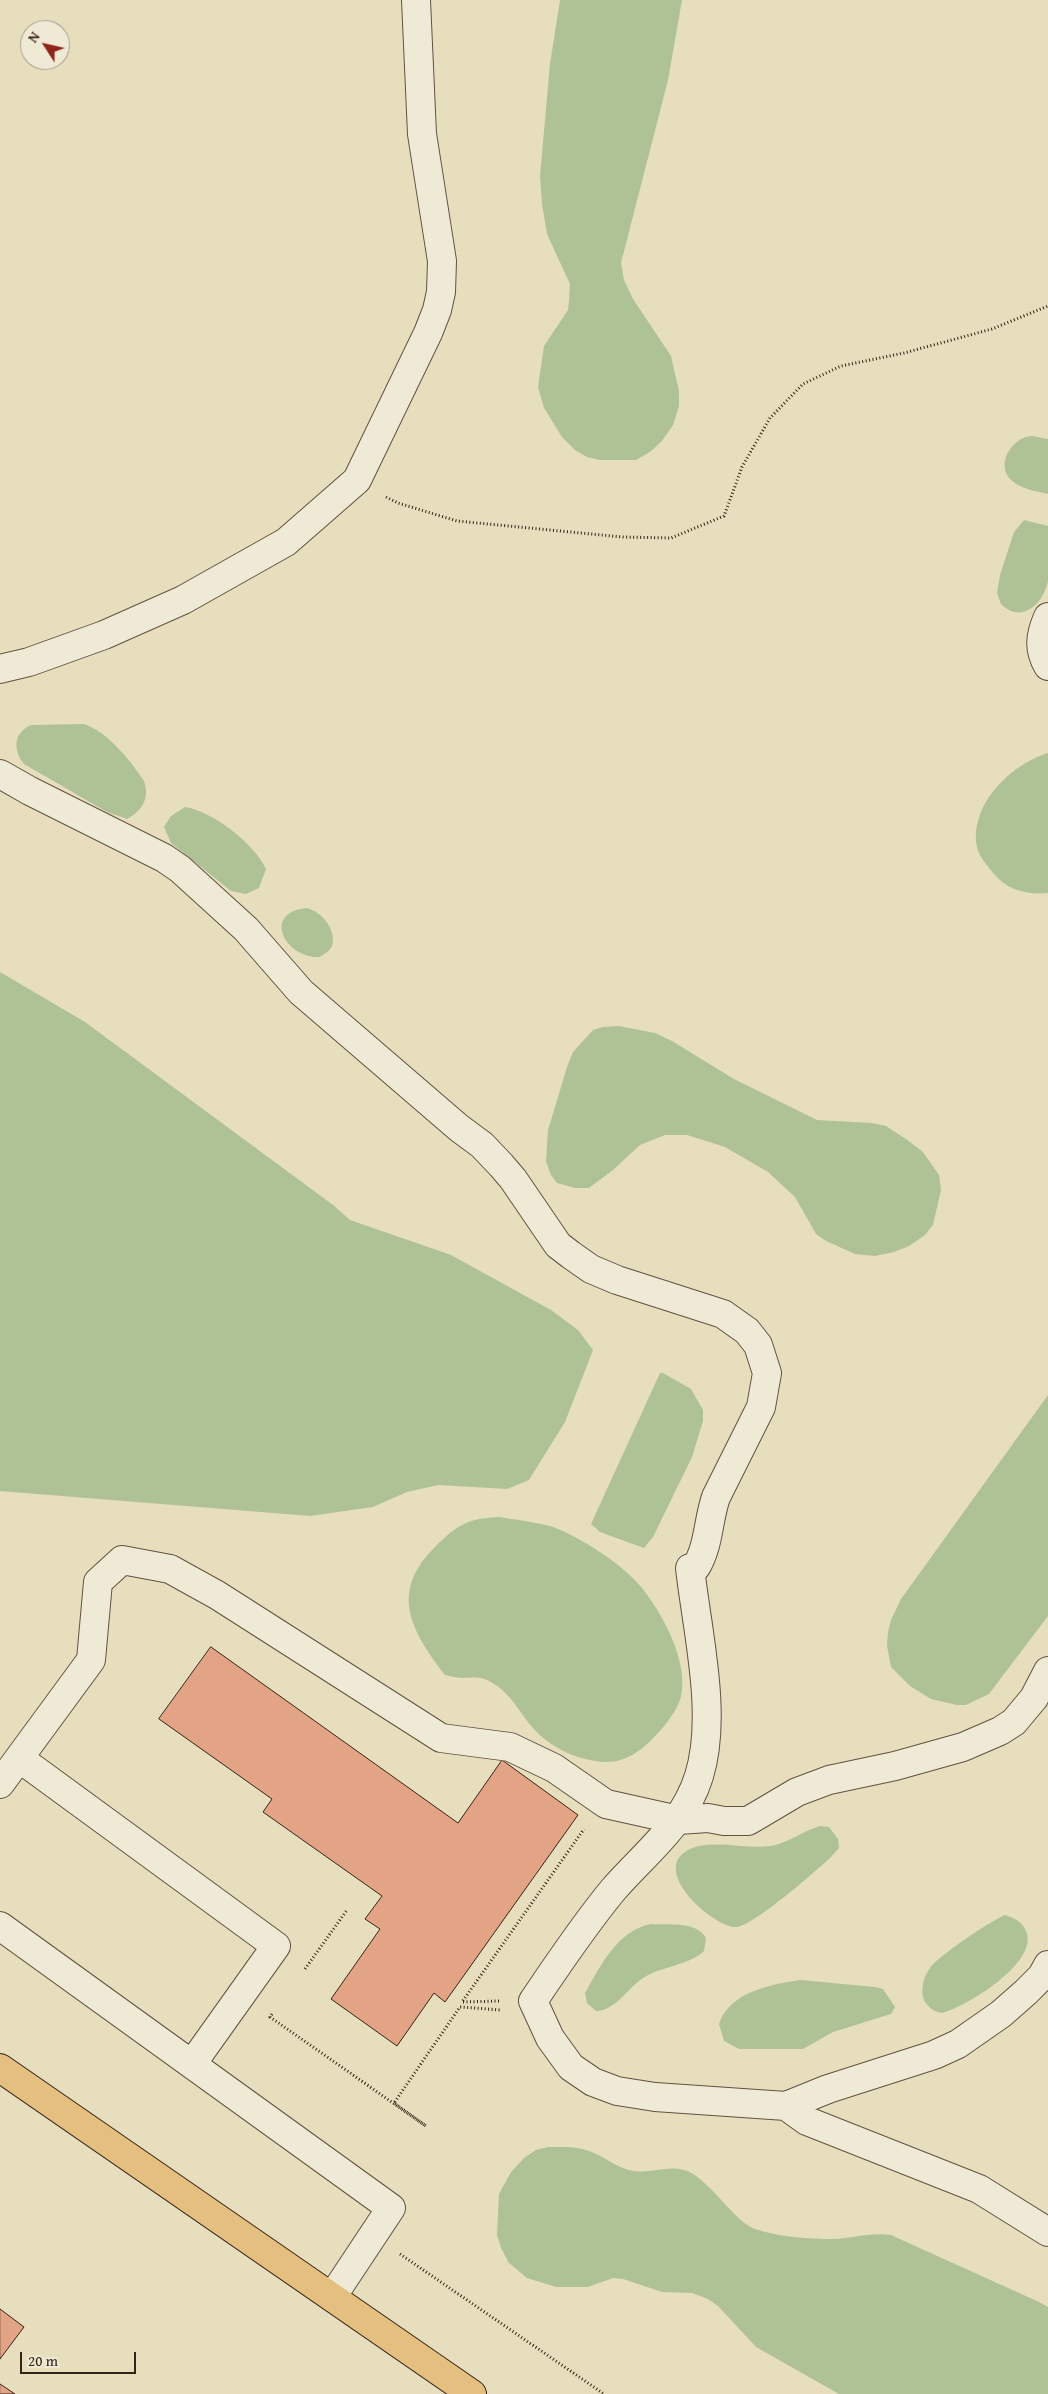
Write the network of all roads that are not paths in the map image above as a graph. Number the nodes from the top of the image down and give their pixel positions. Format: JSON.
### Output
{"nodes":[{"id":1,"x":416,"y":0,"type":"edge"},
{"id":2,"x":1048,"y":617,"type":"edge"},
{"id":3,"x":1048,"y":666,"type":"edge"},
{"id":4,"x":0,"y":669,"type":"edge"},
{"id":5,"x":0,"y":774,"type":"edge"},
{"id":6,"x":1048,"y":1671,"type":"edge"},
{"id":7,"x":19,"y":1758,"type":"junction"},
{"id":8,"x":0,"y":1784,"type":"edge"},
{"id":9,"x":678,"y":1820,"type":"junction"},
{"id":10,"x":0,"y":1926,"type":"edge"},
{"id":11,"x":1048,"y":1965,"type":"edge"},
{"id":12,"x":192,"y":2064,"type":"junction"},
{"id":13,"x":0,"y":2068,"type":"edge"},
{"id":14,"x":786,"y":2106,"type":"junction"},
{"id":15,"x":1048,"y":2232,"type":"edge"},
{"id":16,"x":332,"y":2297,"type":"junction"},
{"id":17,"x":472,"y":2394,"type":"edge"}],
"edges":[{"from":1,"to":4,"type":"lane"},
{"from":2,"to":3,"type":"lane"},
{"from":5,"to":9,"type":"lane"},
{"from":6,"to":9,"type":"lane"},
{"from":7,"to":8,"type":"lane"},
{"from":7,"to":9,"type":"lane"},
{"from":7,"to":12,"type":"lane"},
{"from":9,"to":14,"type":"lane"},
{"from":10,"to":12,"type":"lane"},
{"from":11,"to":14,"type":"lane"},
{"from":12,"to":16,"type":"lane"},
{"from":13,"to":16,"type":"main road"},
{"from":14,"to":15,"type":"lane"},
{"from":16,"to":17,"type":"main road"}]}
